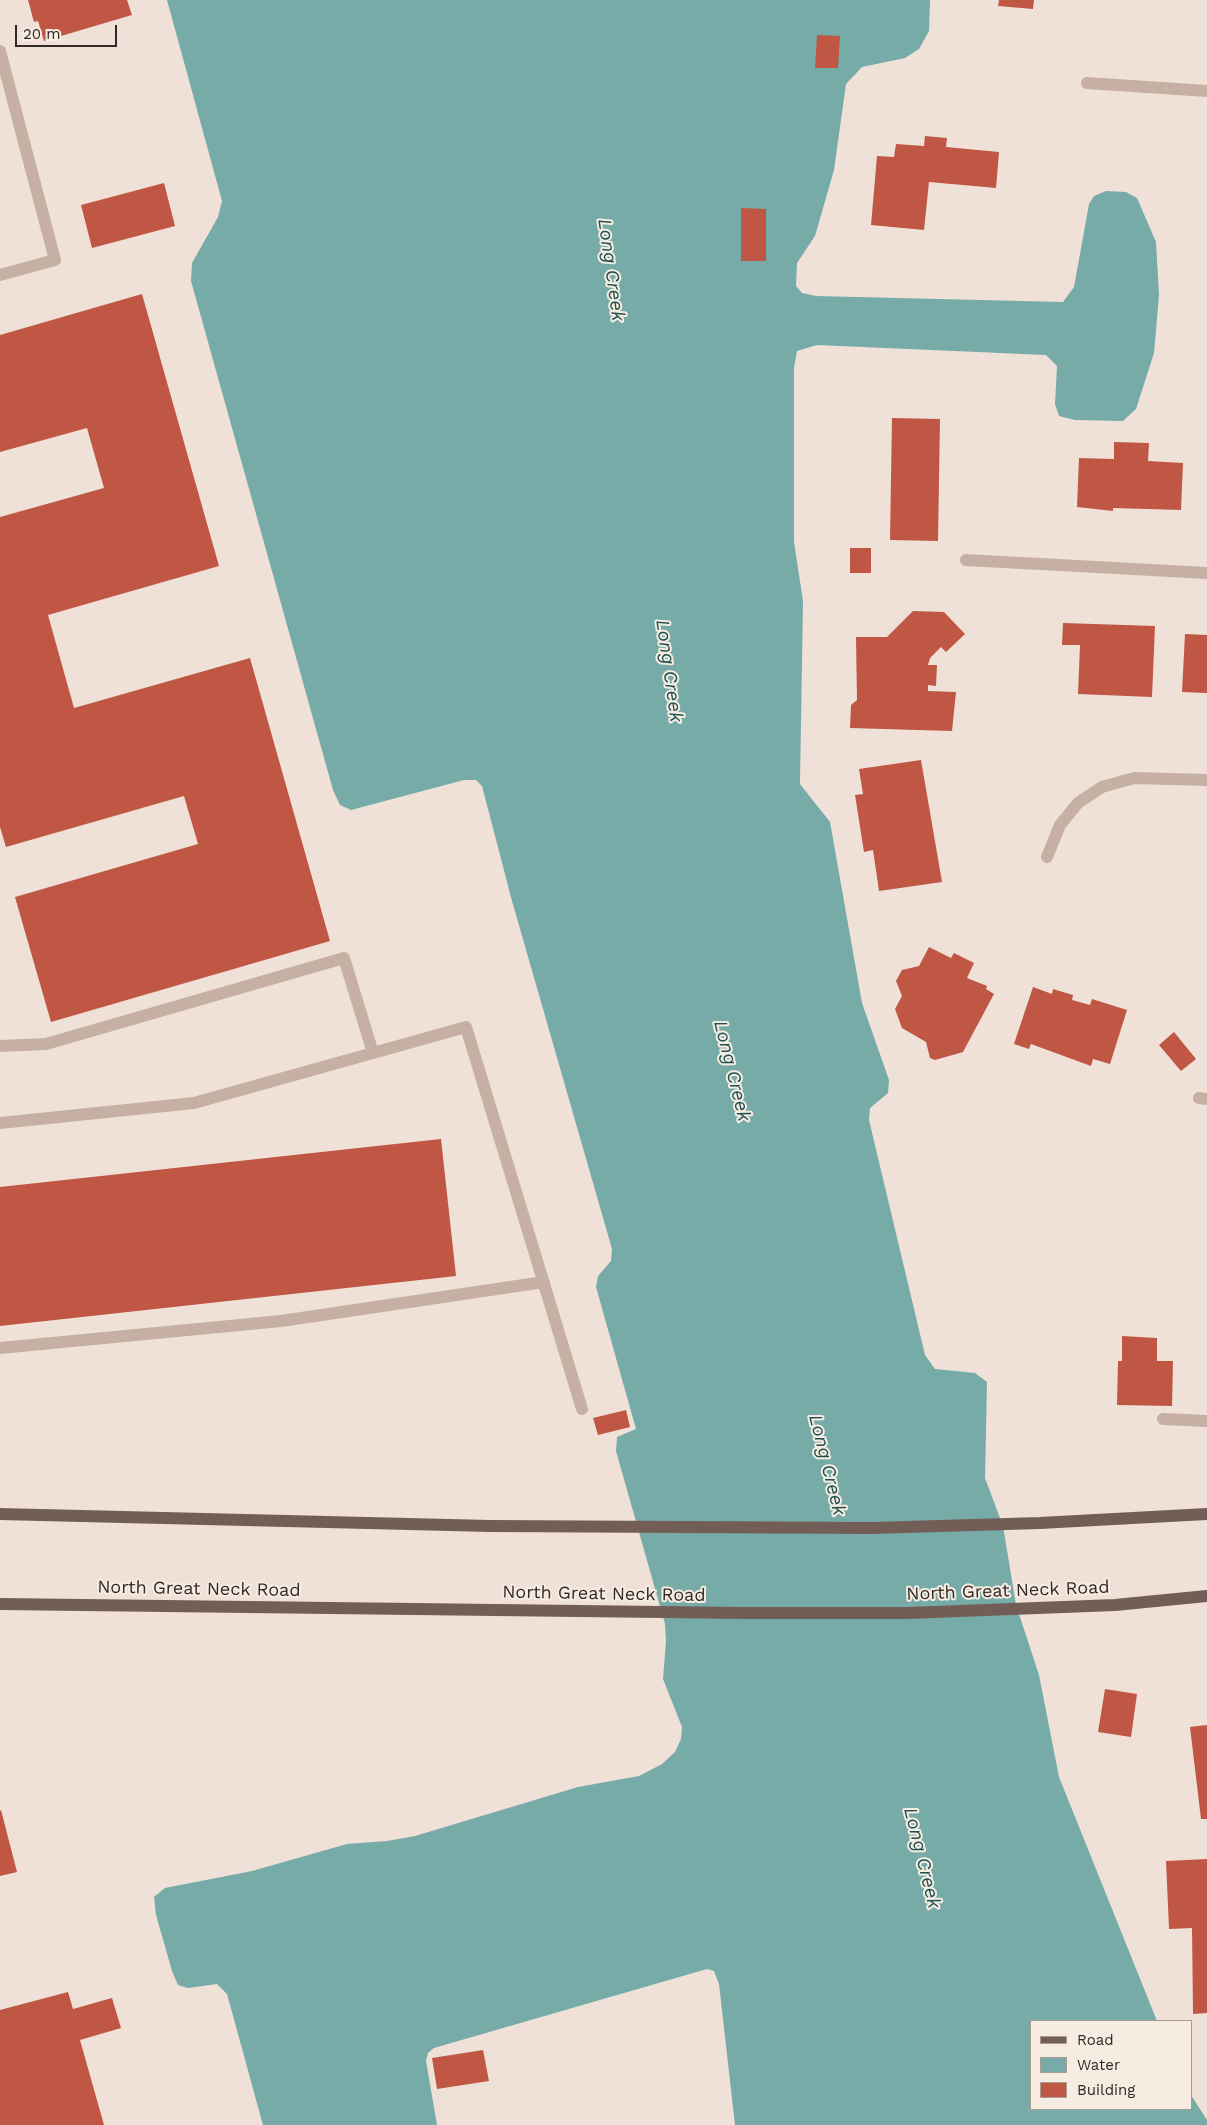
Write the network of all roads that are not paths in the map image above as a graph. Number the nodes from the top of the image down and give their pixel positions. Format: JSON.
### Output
{"nodes":[{"id":1,"x":0,"y":52,"type":"edge"},
{"id":2,"x":1087,"y":83,"type":"dead end"},
{"id":3,"x":1207,"y":91,"type":"edge"},
{"id":4,"x":0,"y":275,"type":"edge"},
{"id":5,"x":966,"y":560,"type":"dead end"},
{"id":6,"x":1207,"y":572,"type":"edge"},
{"id":7,"x":1207,"y":780,"type":"edge"},
{"id":8,"x":1047,"y":857,"type":"dead end"},
{"id":9,"x":0,"y":1046,"type":"edge"},
{"id":10,"x":373,"y":1053,"type":"junction"},
{"id":11,"x":0,"y":1123,"type":"edge"},
{"id":12,"x":544,"y":1282,"type":"junction"},
{"id":13,"x":0,"y":1348,"type":"edge"},
{"id":14,"x":582,"y":1409,"type":"dead end"},
{"id":15,"x":1163,"y":1419,"type":"dead end"},
{"id":16,"x":1207,"y":1420,"type":"edge"},
{"id":17,"x":0,"y":1514,"type":"edge"},
{"id":18,"x":1207,"y":1514,"type":"edge"},
{"id":19,"x":1207,"y":1596,"type":"edge"},
{"id":20,"x":0,"y":1604,"type":"edge"}],
"edges":[{"from":1,"to":4,"type":"street"},
{"from":2,"to":3,"type":"street"},
{"from":5,"to":6,"type":"street"},
{"from":7,"to":8,"type":"street"},
{"from":9,"to":10,"type":"street"},
{"from":10,"to":11,"type":"street"},
{"from":10,"to":12,"type":"street"},
{"from":12,"to":13,"type":"street"},
{"from":12,"to":14,"type":"street"},
{"from":15,"to":16,"type":"street"},
{"from":17,"to":18,"type":"main road"},
{"from":19,"to":20,"type":"main road","name":"North Great Neck Road"}]}
